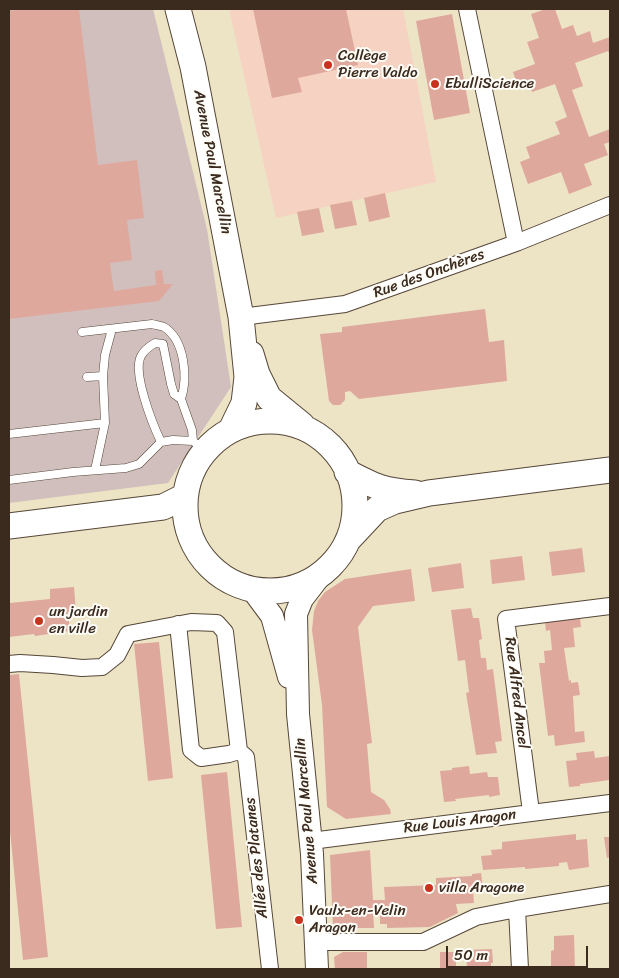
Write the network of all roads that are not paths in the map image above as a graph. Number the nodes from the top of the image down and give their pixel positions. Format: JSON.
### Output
{"nodes":[{"id":1,"x":178,"y":9,"type":"edge"},
{"id":2,"x":467,"y":9,"type":"edge"},
{"id":3,"x":610,"y":205,"type":"edge"},
{"id":4,"x":516,"y":243,"type":"junction"},
{"id":5,"x":241,"y":317,"type":"junction"},
{"id":6,"x":112,"y":329,"type":"junction"},
{"id":7,"x":82,"y":332,"type":"dead end"},
{"id":8,"x":162,"y":344,"type":"junction"},
{"id":9,"x":178,"y":345,"type":"junction"},
{"id":10,"x":103,"y":376,"type":"junction"},
{"id":11,"x":87,"y":377,"type":"dead end"},
{"id":12,"x":181,"y":399,"type":"junction"},
{"id":13,"x":105,"y":423,"type":"junction"},
{"id":14,"x":231,"y":430,"type":"junction"},
{"id":15,"x":310,"y":431,"type":"junction"},
{"id":16,"x":9,"y":434,"type":"edge"},
{"id":17,"x":161,"y":442,"type":"junction"},
{"id":18,"x":199,"y":446,"type":"junction"},
{"id":19,"x":95,"y":470,"type":"junction"},
{"id":20,"x":610,"y":470,"type":"edge"},
{"id":21,"x":347,"y":472,"type":"junction"},
{"id":22,"x":9,"y":480,"type":"edge"},
{"id":23,"x":429,"y":493,"type":"junction"},
{"id":24,"x":185,"y":496,"type":"junction"},
{"id":25,"x":113,"y":513,"type":"junction"},
{"id":26,"x":9,"y":526,"type":"edge"},
{"id":27,"x":190,"y":528,"type":"junction"},
{"id":28,"x":348,"y":540,"type":"junction"},
{"id":29,"x":322,"y":573,"type":"junction"},
{"id":30,"x":252,"y":589,"type":"junction"},
{"id":31,"x":610,"y":606,"type":"edge"},
{"id":32,"x":171,"y":625,"type":"junction"},
{"id":33,"x":9,"y":664,"type":"edge"},
{"id":34,"x":298,"y":714,"type":"junction"},
{"id":35,"x":239,"y":751,"type":"junction"},
{"id":36,"x":610,"y":803,"type":"edge"},
{"id":37,"x":532,"y":812,"type":"junction"},
{"id":38,"x":310,"y":841,"type":"junction"},
{"id":39,"x":610,"y":894,"type":"edge"},
{"id":40,"x":517,"y":909,"type":"junction"},
{"id":41,"x":317,"y":942,"type":"junction"},
{"id":42,"x":270,"y":969,"type":"edge"},
{"id":43,"x":317,"y":969,"type":"edge"},
{"id":44,"x":520,"y":969,"type":"edge"}],
"edges":[{"from":1,"to":5,"type":"main road","name":"Avenue Paul Marcellin"},
{"from":2,"to":4,"type":"street"},
{"from":3,"to":4,"type":"street","name":"Rue des Onchères"},
{"from":4,"to":5,"type":"street","name":"Rue des Onchères"},
{"from":5,"to":14,"type":"main road","name":"Avenue Paul Marcellin"},
{"from":5,"to":15,"type":"main road","name":"Avenue Paul Marcellin"},
{"from":6,"to":7,"type":"lane"},
{"from":6,"to":9,"type":"lane"},
{"from":6,"to":10,"type":"lane"},
{"from":8,"to":9,"type":"lane"},
{"from":8,"to":12,"type":"lane"},
{"from":8,"to":17,"type":"lane"},
{"from":9,"to":12,"type":"lane"},
{"from":10,"to":11,"type":"lane"},
{"from":10,"to":13,"type":"lane"},
{"from":12,"to":18,"type":"lane"},
{"from":13,"to":16,"type":"lane"},
{"from":13,"to":19,"type":"lane"},
{"from":14,"to":15,"type":"main road"},
{"from":14,"to":18,"type":"main road"},
{"from":15,"to":21,"type":"main road"},
{"from":17,"to":18,"type":"lane"},
{"from":17,"to":19,"type":"lane"},
{"from":18,"to":24,"type":"main road"},
{"from":19,"to":22,"type":"lane"},
{"from":20,"to":23,"type":"main road"},
{"from":21,"to":23,"type":"main road"},
{"from":21,"to":28,"type":"main road"},
{"from":23,"to":28,"type":"main road"},
{"from":24,"to":25,"type":"main road"},
{"from":24,"to":27,"type":"main road"},
{"from":25,"to":26,"type":"main road"},
{"from":25,"to":27,"type":"main road"},
{"from":27,"to":30,"type":"main road"},
{"from":28,"to":29,"type":"main road"},
{"from":29,"to":30,"type":"main road"},
{"from":29,"to":34,"type":"street","name":"Avenue Paul Marcellin"},
{"from":30,"to":34,"type":"street","name":"Avenue Paul Marcellin"},
{"from":31,"to":37,"type":"street","name":"Rue Alfred Ancel"},
{"from":32,"to":33,"type":"street"},
{"from":32,"to":35,"type":"street"},
{"from":32,"to":35,"type":"street","name":"Allée des Platanes"},
{"from":34,"to":38,"type":"street","name":"Avenue Paul Marcellin"},
{"from":35,"to":42,"type":"street","name":"Allée des Platanes"},
{"from":36,"to":37,"type":"street","name":"Rue Louis Aragon"},
{"from":37,"to":38,"type":"street","name":"Rue Louis Aragon"},
{"from":38,"to":41,"type":"street","name":"Avenue Paul Marcellin"},
{"from":39,"to":40,"type":"street"},
{"from":40,"to":41,"type":"street"},
{"from":40,"to":44,"type":"street"},
{"from":41,"to":43,"type":"street","name":"Avenue Paul Marcellin"}]}
